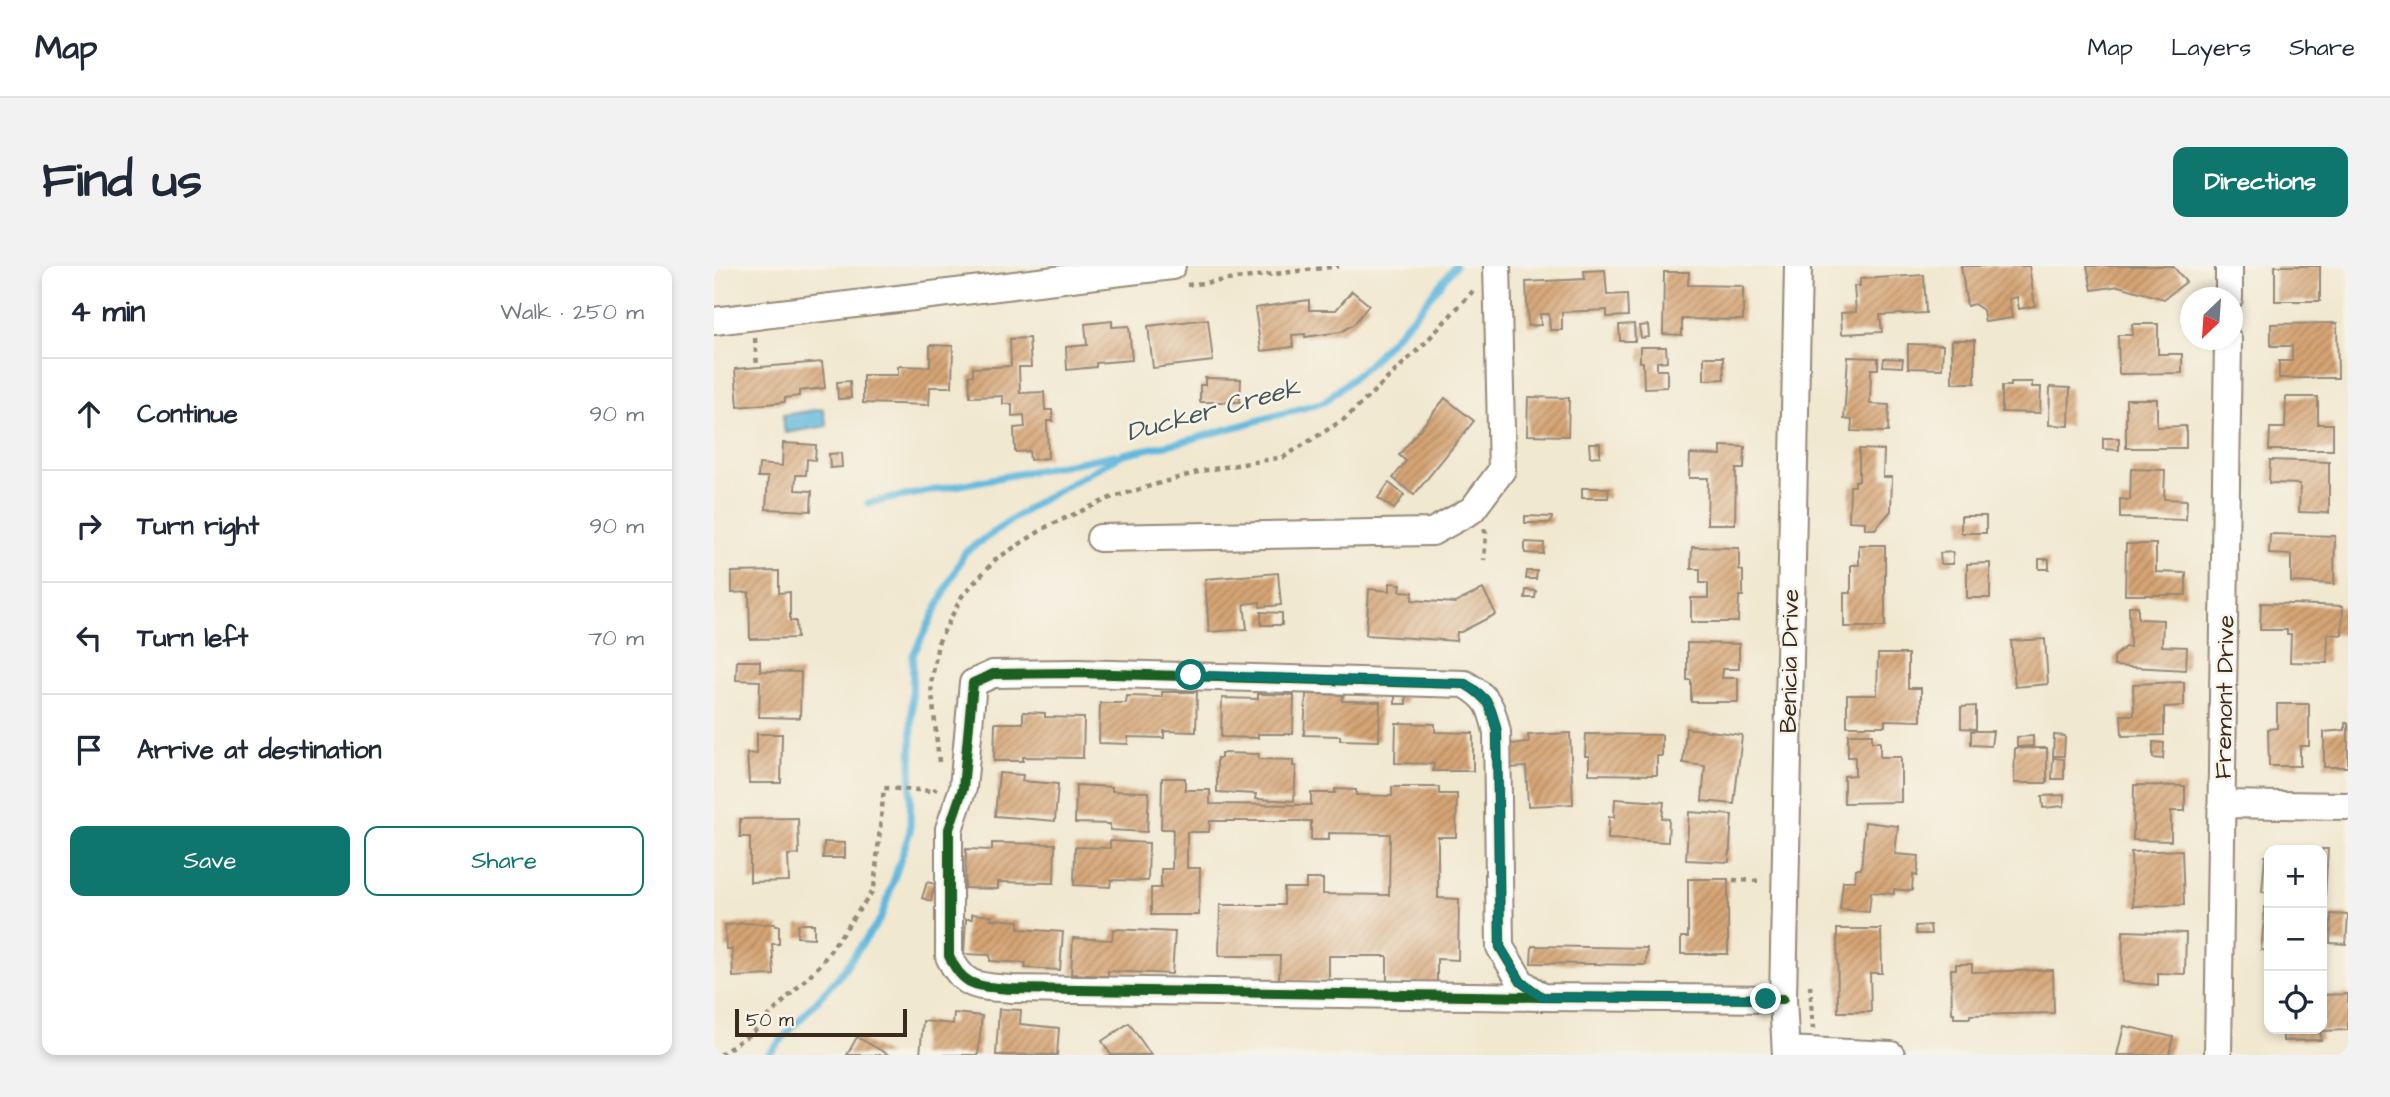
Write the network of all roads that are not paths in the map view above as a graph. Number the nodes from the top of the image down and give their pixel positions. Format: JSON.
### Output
{"nodes":[{"id":1,"x":1172,"y":266,"type":"edge"},
{"id":2,"x":1497,"y":266,"type":"edge"},
{"id":3,"x":1798,"y":266,"type":"edge"},
{"id":4,"x":2229,"y":266,"type":"edge"},
{"id":5,"x":2229,"y":287,"type":"edge"},
{"id":6,"x":714,"y":321,"type":"edge"},
{"id":7,"x":2228,"y":350,"type":"edge"},
{"id":8,"x":1100,"y":537,"type":"dead end"},
{"id":9,"x":2224,"y":804,"type":"junction"},
{"id":10,"x":2348,"y":806,"type":"edge"},
{"id":11,"x":1542,"y":997,"type":"junction"},
{"id":12,"x":1783,"y":999,"type":"junction"},
{"id":13,"x":1786,"y":1053,"type":"edge"},
{"id":14,"x":1891,"y":1055,"type":"edge"},
{"id":15,"x":2218,"y":1055,"type":"edge"}],
"edges":[{"from":1,"to":6,"type":"street"},
{"from":2,"to":8,"type":"street"},
{"from":3,"to":12,"type":"street","name":"Benicia Drive"},
{"from":4,"to":5,"type":"street"},
{"from":7,"to":9,"type":"street","name":"Fremont Drive"},
{"from":9,"to":10,"type":"street"},
{"from":9,"to":15,"type":"street","name":"Fremont Drive"},
{"from":11,"to":11,"type":"street"},
{"from":11,"to":12,"type":"street"},
{"from":12,"to":13,"type":"street","name":"Benicia Drive"},
{"from":13,"to":14,"type":"street"}]}
